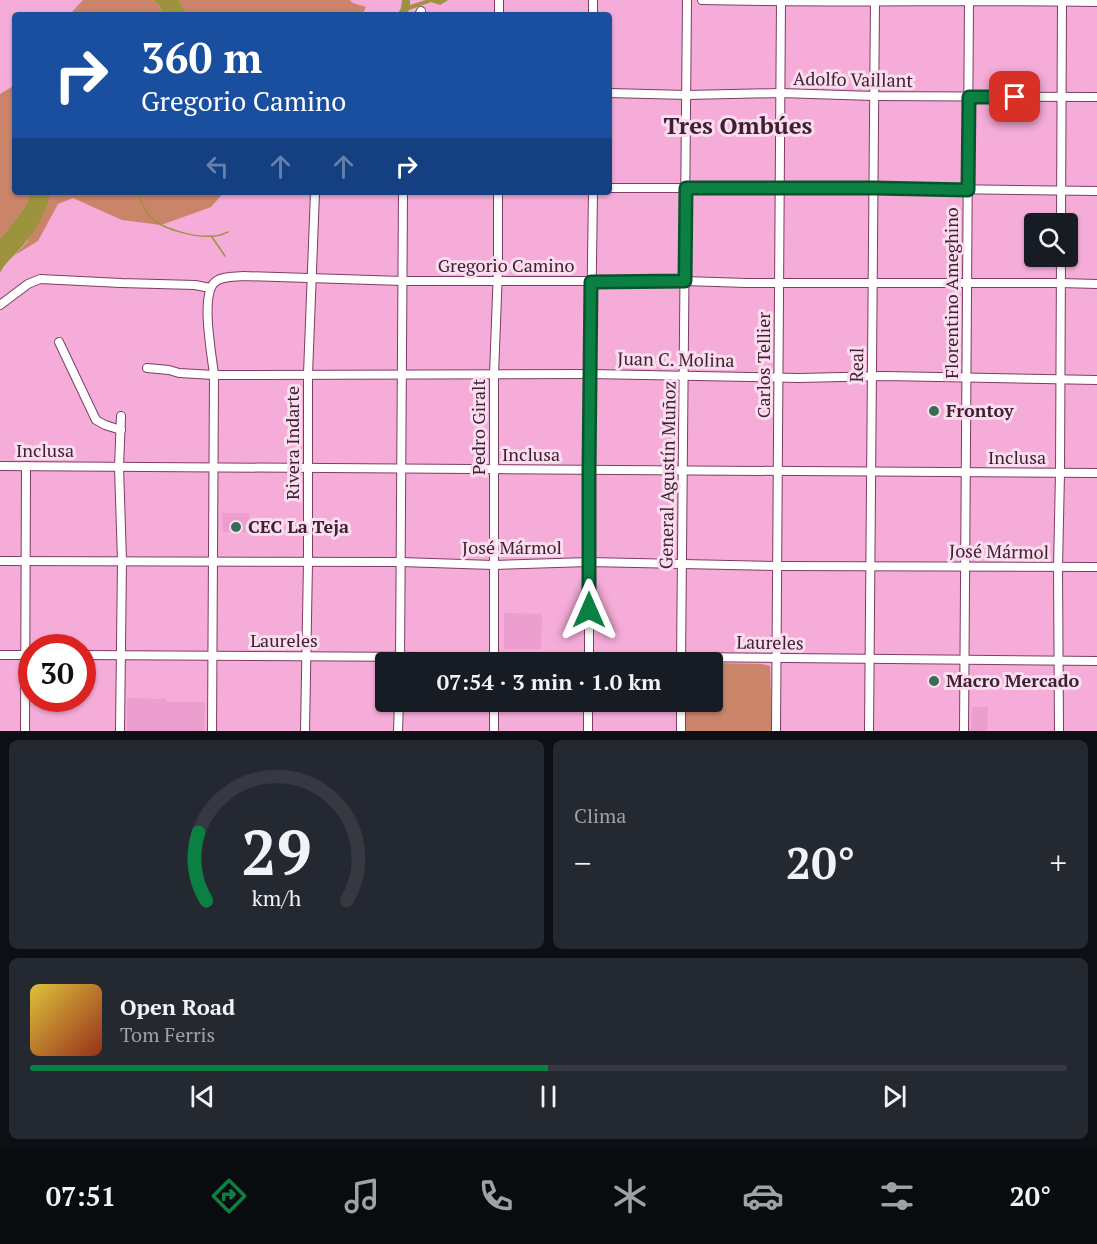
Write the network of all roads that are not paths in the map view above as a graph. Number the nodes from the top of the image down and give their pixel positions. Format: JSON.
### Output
{"nodes":[{"id":1,"x":687,"y":0,"type":"edge"},
{"id":2,"x":702,"y":0,"type":"edge"},
{"id":3,"x":969,"y":0,"type":"edge"},
{"id":4,"x":781,"y":1,"type":"edge"},
{"id":5,"x":875,"y":1,"type":"edge"},
{"id":6,"x":1062,"y":1,"type":"edge"},
{"id":7,"x":1097,"y":2,"type":"edge"},
{"id":8,"x":612,"y":93,"type":"edge"},
{"id":9,"x":780,"y":93,"type":"junction"},
{"id":10,"x":687,"y":94,"type":"junction"},
{"id":11,"x":874,"y":96,"type":"junction"},
{"id":12,"x":1061,"y":96,"type":"junction"},
{"id":13,"x":969,"y":97,"type":"junction"},
{"id":14,"x":1097,"y":97,"type":"edge"},
{"id":15,"x":612,"y":188,"type":"edge"},
{"id":16,"x":686,"y":188,"type":"junction"},
{"id":17,"x":874,"y":188,"type":"junction"},
{"id":18,"x":780,"y":189,"type":"junction"},
{"id":19,"x":968,"y":190,"type":"junction"},
{"id":20,"x":1061,"y":191,"type":"junction"},
{"id":21,"x":1097,"y":191,"type":"edge"},
{"id":22,"x":315,"y":195,"type":"edge"},
{"id":23,"x":403,"y":195,"type":"edge"},
{"id":24,"x":498,"y":195,"type":"edge"},
{"id":25,"x":593,"y":195,"type":"edge"},
{"id":26,"x":1061,"y":213,"type":"edge"},
{"id":27,"x":1061,"y":267,"type":"edge"},
{"id":28,"x":312,"y":279,"type":"junction"},
{"id":29,"x":497,"y":280,"type":"junction"},
{"id":30,"x":403,"y":281,"type":"junction"},
{"id":31,"x":685,"y":281,"type":"junction"},
{"id":32,"x":591,"y":282,"type":"junction"},
{"id":33,"x":779,"y":283,"type":"junction"},
{"id":34,"x":873,"y":283,"type":"junction"},
{"id":35,"x":967,"y":283,"type":"junction"},
{"id":36,"x":1061,"y":283,"type":"junction"},
{"id":37,"x":1097,"y":284,"type":"edge"},
{"id":38,"x":210,"y":288,"type":"junction"},
{"id":39,"x":0,"y":305,"type":"edge"},
{"id":40,"x":60,"y":342,"type":"dead end"},
{"id":41,"x":147,"y":368,"type":"dead end"},
{"id":42,"x":308,"y":374,"type":"junction"},
{"id":43,"x":402,"y":374,"type":"junction"},
{"id":44,"x":590,"y":374,"type":"junction"},
{"id":45,"x":214,"y":375,"type":"junction"},
{"id":46,"x":494,"y":375,"type":"junction"},
{"id":47,"x":684,"y":376,"type":"junction"},
{"id":48,"x":779,"y":377,"type":"junction"},
{"id":49,"x":872,"y":377,"type":"junction"},
{"id":50,"x":966,"y":378,"type":"junction"},
{"id":51,"x":1060,"y":380,"type":"junction"},
{"id":52,"x":1097,"y":380,"type":"edge"},
{"id":53,"x":121,"y":416,"type":"dead end"},
{"id":54,"x":121,"y":430,"type":"junction"},
{"id":55,"x":0,"y":466,"type":"edge"},
{"id":56,"x":26,"y":466,"type":"junction"},
{"id":57,"x":119,"y":467,"type":"junction"},
{"id":58,"x":214,"y":467,"type":"junction"},
{"id":59,"x":307,"y":468,"type":"junction"},
{"id":60,"x":402,"y":469,"type":"junction"},
{"id":61,"x":494,"y":469,"type":"junction"},
{"id":62,"x":589,"y":470,"type":"junction"},
{"id":63,"x":683,"y":471,"type":"junction"},
{"id":64,"x":779,"y":471,"type":"junction"},
{"id":65,"x":872,"y":472,"type":"junction"},
{"id":66,"x":965,"y":472,"type":"junction"},
{"id":67,"x":1060,"y":473,"type":"junction"},
{"id":68,"x":1097,"y":473,"type":"edge"},
{"id":69,"x":0,"y":561,"type":"edge"},
{"id":70,"x":26,"y":561,"type":"junction"},
{"id":71,"x":122,"y":561,"type":"junction"},
{"id":72,"x":213,"y":561,"type":"junction"},
{"id":73,"x":308,"y":562,"type":"junction"},
{"id":74,"x":401,"y":562,"type":"junction"},
{"id":75,"x":590,"y":562,"type":"junction"},
{"id":76,"x":682,"y":564,"type":"junction"},
{"id":77,"x":493,"y":565,"type":"junction"},
{"id":78,"x":777,"y":566,"type":"junction"},
{"id":79,"x":871,"y":566,"type":"junction"},
{"id":80,"x":965,"y":566,"type":"junction"},
{"id":81,"x":1058,"y":567,"type":"junction"},
{"id":82,"x":1097,"y":567,"type":"edge"},
{"id":83,"x":28,"y":634,"type":"edge"},
{"id":84,"x":400,"y":652,"type":"edge"},
{"id":85,"x":494,"y":652,"type":"edge"},
{"id":86,"x":589,"y":652,"type":"edge"},
{"id":87,"x":681,"y":652,"type":"edge"},
{"id":88,"x":0,"y":655,"type":"edge"},
{"id":89,"x":18,"y":655,"type":"edge"},
{"id":90,"x":96,"y":656,"type":"edge"},
{"id":91,"x":122,"y":656,"type":"junction"},
{"id":92,"x":212,"y":656,"type":"junction"},
{"id":93,"x":306,"y":656,"type":"junction"},
{"id":94,"x":375,"y":659,"type":"edge"},
{"id":95,"x":777,"y":659,"type":"junction"},
{"id":96,"x":870,"y":659,"type":"junction"},
{"id":97,"x":964,"y":659,"type":"junction"},
{"id":98,"x":723,"y":660,"type":"edge"},
{"id":99,"x":1058,"y":661,"type":"junction"},
{"id":100,"x":1097,"y":661,"type":"edge"},
{"id":101,"x":26,"y":712,"type":"edge"},
{"id":102,"x":399,"y":712,"type":"edge"},
{"id":103,"x":494,"y":712,"type":"edge"},
{"id":104,"x":588,"y":712,"type":"edge"},
{"id":105,"x":681,"y":712,"type":"edge"},
{"id":106,"x":25,"y":731,"type":"edge"},
{"id":107,"x":120,"y":731,"type":"edge"},
{"id":108,"x":212,"y":731,"type":"edge"},
{"id":109,"x":305,"y":731,"type":"edge"},
{"id":110,"x":398,"y":731,"type":"edge"},
{"id":111,"x":494,"y":731,"type":"edge"},
{"id":112,"x":588,"y":731,"type":"edge"},
{"id":113,"x":681,"y":731,"type":"edge"},
{"id":114,"x":776,"y":731,"type":"edge"},
{"id":115,"x":869,"y":731,"type":"edge"},
{"id":116,"x":964,"y":731,"type":"edge"},
{"id":117,"x":1059,"y":731,"type":"edge"}],
"edges":[{"from":1,"to":10,"type":"street","name":"General Agustín Muñoz"},
{"from":2,"to":4,"type":"street"},
{"from":3,"to":5,"type":"street"},
{"from":3,"to":6,"type":"street"},
{"from":3,"to":13,"type":"street","name":"Florentino Ameghino"},
{"from":4,"to":5,"type":"street"},
{"from":4,"to":9,"type":"street","name":"Carlos Tellier"},
{"from":5,"to":11,"type":"street","name":"Real"},
{"from":6,"to":7,"type":"street"},
{"from":6,"to":12,"type":"street"},
{"from":8,"to":10,"type":"street","name":"Adolfo Vaillant"},
{"from":9,"to":10,"type":"street","name":"Adolfo Vaillant"},
{"from":9,"to":11,"type":"street","name":"Adolfo Vaillant"},
{"from":9,"to":18,"type":"street","name":"Carlos Tellier"},
{"from":10,"to":16,"type":"street","name":"General Agustín Muñoz"},
{"from":11,"to":13,"type":"street","name":"Adolfo Vaillant"},
{"from":11,"to":17,"type":"street","name":"Real"},
{"from":12,"to":13,"type":"street","name":"Adolfo Vaillant"},
{"from":12,"to":14,"type":"street","name":"Adolfo Vaillant"},
{"from":12,"to":20,"type":"street"},
{"from":13,"to":19,"type":"street","name":"Florentino Ameghino"},
{"from":15,"to":16,"type":"street"},
{"from":16,"to":18,"type":"street"},
{"from":16,"to":31,"type":"street","name":"General Agustín Muñoz"},
{"from":17,"to":18,"type":"street"},
{"from":17,"to":19,"type":"street"},
{"from":17,"to":34,"type":"street","name":"Real"},
{"from":18,"to":33,"type":"street","name":"Carlos Tellier"},
{"from":19,"to":20,"type":"street"},
{"from":19,"to":35,"type":"street","name":"Florentino Ameghino"},
{"from":20,"to":21,"type":"street"},
{"from":20,"to":26,"type":"street"},
{"from":22,"to":28,"type":"street","name":"Rivera Indarte"},
{"from":23,"to":30,"type":"street"},
{"from":24,"to":29,"type":"street","name":"Pedro Giralt"},
{"from":25,"to":32,"type":"street"},
{"from":27,"to":36,"type":"street"},
{"from":28,"to":30,"type":"street","name":"Gregorio Camino"},
{"from":28,"to":38,"type":"street","name":"Gregorio Camino"},
{"from":28,"to":42,"type":"street","name":"Rivera Indarte"},
{"from":29,"to":30,"type":"street","name":"Gregorio Camino"},
{"from":29,"to":32,"type":"street","name":"Gregorio Camino"},
{"from":29,"to":46,"type":"street","name":"Pedro Giralt"},
{"from":30,"to":43,"type":"street"},
{"from":31,"to":32,"type":"street","name":"Gregorio Camino"},
{"from":31,"to":33,"type":"street","name":"Gregorio Camino"},
{"from":31,"to":47,"type":"street","name":"General Agustín Muñoz"},
{"from":32,"to":44,"type":"street"},
{"from":33,"to":34,"type":"street","name":"Gregorio Camino"},
{"from":33,"to":48,"type":"street","name":"Carlos Tellier"},
{"from":34,"to":35,"type":"street","name":"Gregorio Camino"},
{"from":34,"to":49,"type":"street","name":"Real"},
{"from":35,"to":36,"type":"street","name":"Gregorio Camino"},
{"from":35,"to":50,"type":"street","name":"Florentino Ameghino"},
{"from":36,"to":37,"type":"street","name":"Gregorio Camino"},
{"from":36,"to":51,"type":"street"},
{"from":38,"to":39,"type":"street"},
{"from":38,"to":45,"type":"street"},
{"from":40,"to":54,"type":"street"},
{"from":41,"to":45,"type":"street","name":"Juan C. Molina"},
{"from":42,"to":43,"type":"street","name":"Juan C. Molina"},
{"from":42,"to":45,"type":"street","name":"Juan C. Molina"},
{"from":42,"to":59,"type":"street","name":"Rivera Indarte"},
{"from":43,"to":46,"type":"street","name":"Juan C. Molina"},
{"from":43,"to":60,"type":"street"},
{"from":44,"to":46,"type":"street","name":"Juan C. Molina"},
{"from":44,"to":47,"type":"street","name":"Juan C. Molina"},
{"from":44,"to":62,"type":"street"},
{"from":45,"to":58,"type":"street"},
{"from":46,"to":61,"type":"street","name":"Pedro Giralt"},
{"from":47,"to":48,"type":"street","name":"Juan C. Molina"},
{"from":47,"to":63,"type":"street","name":"General Agustín Muñoz"},
{"from":48,"to":49,"type":"street","name":"Juan C. Molina"},
{"from":48,"to":64,"type":"street","name":"Carlos Tellier"},
{"from":49,"to":50,"type":"street","name":"Juan C. Molina"},
{"from":49,"to":65,"type":"street","name":"Real"},
{"from":50,"to":51,"type":"street","name":"Juan C. Molina"},
{"from":50,"to":66,"type":"street","name":"Florentino Ameghino"},
{"from":51,"to":52,"type":"street","name":"Juan C. Molina"},
{"from":51,"to":67,"type":"street"},
{"from":53,"to":54,"type":"street"},
{"from":54,"to":57,"type":"street"},
{"from":55,"to":56,"type":"street","name":"Inclusa"},
{"from":56,"to":57,"type":"street","name":"Inclusa"},
{"from":56,"to":70,"type":"street"},
{"from":57,"to":58,"type":"street","name":"Inclusa"},
{"from":57,"to":71,"type":"street"},
{"from":58,"to":59,"type":"street","name":"Inclusa"},
{"from":58,"to":72,"type":"street"},
{"from":59,"to":60,"type":"street","name":"Inclusa"},
{"from":59,"to":73,"type":"street","name":"Rivera Indarte"},
{"from":60,"to":61,"type":"street","name":"Inclusa"},
{"from":60,"to":74,"type":"street"},
{"from":61,"to":62,"type":"street","name":"Inclusa"},
{"from":61,"to":77,"type":"street","name":"Pedro Giralt"},
{"from":62,"to":63,"type":"street","name":"Inclusa"},
{"from":62,"to":75,"type":"street"},
{"from":63,"to":64,"type":"street","name":"Inclusa"},
{"from":63,"to":76,"type":"street","name":"General Agustín Muñoz"},
{"from":64,"to":65,"type":"street","name":"Inclusa"},
{"from":64,"to":78,"type":"street","name":"Carlos Tellier"},
{"from":65,"to":66,"type":"street","name":"Inclusa"},
{"from":65,"to":79,"type":"street","name":"Real"},
{"from":66,"to":67,"type":"street","name":"Inclusa"},
{"from":66,"to":80,"type":"street","name":"Florentino Ameghino"},
{"from":67,"to":68,"type":"street","name":"Inclusa"},
{"from":67,"to":81,"type":"street"},
{"from":69,"to":70,"type":"street","name":"José Mármol"},
{"from":70,"to":71,"type":"street","name":"José Mármol"},
{"from":70,"to":83,"type":"street"},
{"from":71,"to":72,"type":"street","name":"José Mármol"},
{"from":71,"to":91,"type":"street"},
{"from":72,"to":73,"type":"street","name":"José Mármol"},
{"from":72,"to":92,"type":"street"},
{"from":73,"to":74,"type":"street","name":"José Mármol"},
{"from":73,"to":93,"type":"street","name":"Rivera Indarte"},
{"from":74,"to":77,"type":"street","name":"José Mármol"},
{"from":74,"to":84,"type":"street"},
{"from":75,"to":76,"type":"street","name":"José Mármol"},
{"from":75,"to":77,"type":"street","name":"José Mármol"},
{"from":75,"to":86,"type":"street"},
{"from":76,"to":78,"type":"street","name":"José Mármol"},
{"from":76,"to":87,"type":"street","name":"General Agustín Muñoz"},
{"from":77,"to":85,"type":"street","name":"Pedro Giralt"},
{"from":78,"to":79,"type":"street","name":"José Mármol"},
{"from":78,"to":95,"type":"street","name":"Carlos Tellier"},
{"from":79,"to":80,"type":"street","name":"José Mármol"},
{"from":79,"to":96,"type":"street","name":"Real"},
{"from":80,"to":81,"type":"street","name":"José Mármol"},
{"from":80,"to":97,"type":"street","name":"Florentino Ameghino"},
{"from":81,"to":82,"type":"street","name":"José Mármol"},
{"from":81,"to":99,"type":"street"},
{"from":88,"to":89,"type":"street"},
{"from":90,"to":91,"type":"street","name":"Laureles"},
{"from":91,"to":92,"type":"street","name":"Laureles"},
{"from":91,"to":107,"type":"street"},
{"from":92,"to":93,"type":"street","name":"Laureles"},
{"from":92,"to":108,"type":"street"},
{"from":93,"to":94,"type":"street","name":"Laureles"},
{"from":93,"to":109,"type":"street","name":"Rivera Indarte"},
{"from":95,"to":96,"type":"street","name":"Laureles"},
{"from":95,"to":98,"type":"street","name":"Laureles"},
{"from":95,"to":114,"type":"street","name":"Carlos Tellier"},
{"from":96,"to":97,"type":"street","name":"Laureles"},
{"from":96,"to":115,"type":"street","name":"Real"},
{"from":97,"to":99,"type":"street","name":"Laureles"},
{"from":97,"to":116,"type":"street","name":"Florentino Ameghino"},
{"from":99,"to":100,"type":"street","name":"Laureles"},
{"from":99,"to":117,"type":"street"},
{"from":101,"to":106,"type":"street"},
{"from":102,"to":110,"type":"street"},
{"from":103,"to":111,"type":"street"},
{"from":104,"to":112,"type":"street"},
{"from":105,"to":113,"type":"street"}]}
